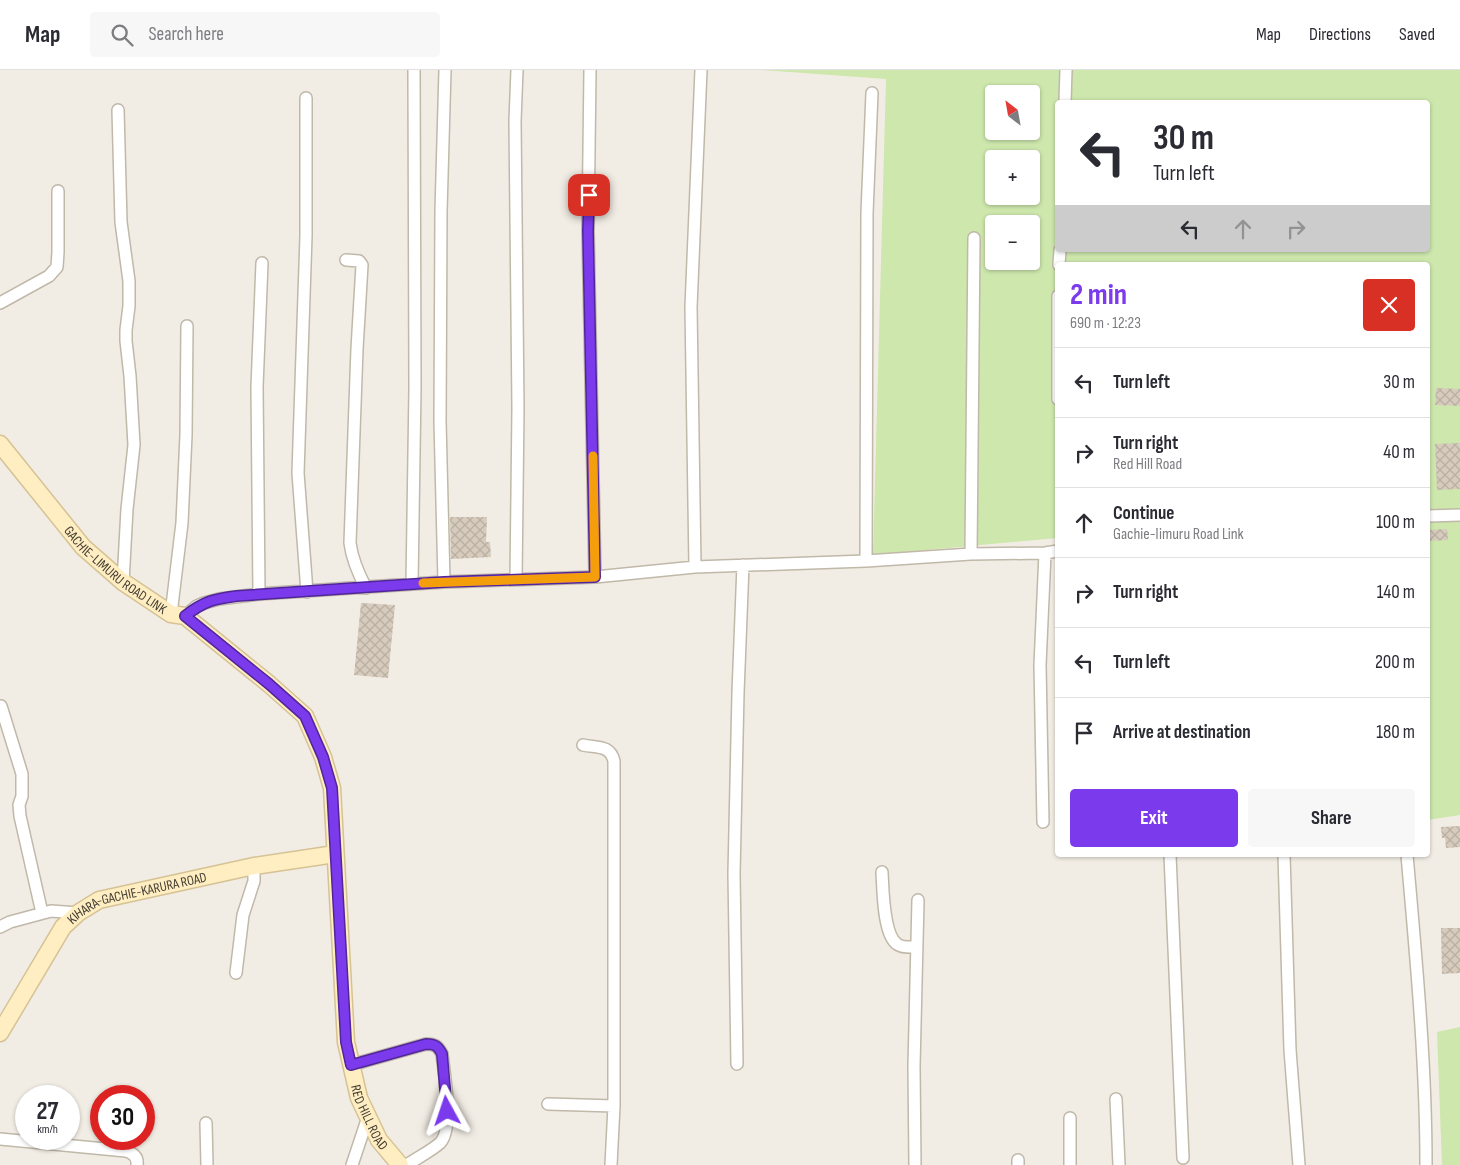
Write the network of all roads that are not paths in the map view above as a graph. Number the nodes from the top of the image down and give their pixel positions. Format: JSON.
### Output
{"nodes":[{"id":1,"x":414,"y":70,"type":"edge"},
{"id":2,"x":445,"y":70,"type":"edge"},
{"id":3,"x":517,"y":70,"type":"edge"},
{"id":4,"x":590,"y":70,"type":"edge"},
{"id":5,"x":701,"y":70,"type":"edge"},
{"id":6,"x":1066,"y":70,"type":"edge"},
{"id":7,"x":872,"y":93,"type":"dead end"},
{"id":8,"x":306,"y":98,"type":"dead end"},
{"id":9,"x":1065,"y":100,"type":"edge"},
{"id":10,"x":118,"y":110,"type":"dead end"},
{"id":11,"x":58,"y":191,"type":"dead end"},
{"id":12,"x":974,"y":238,"type":"dead end"},
{"id":13,"x":346,"y":260,"type":"dead end"},
{"id":14,"x":262,"y":263,"type":"dead end"},
{"id":15,"x":0,"y":303,"type":"edge"},
{"id":16,"x":187,"y":326,"type":"dead end"},
{"id":17,"x":0,"y":444,"type":"edge"},
{"id":18,"x":1460,"y":515,"type":"edge"},
{"id":19,"x":1430,"y":516,"type":"edge"},
{"id":20,"x":1055,"y":551,"type":"edge"},
{"id":21,"x":1045,"y":552,"type":"junction"},
{"id":22,"x":971,"y":554,"type":"junction"},
{"id":23,"x":866,"y":561,"type":"junction"},
{"id":24,"x":744,"y":565,"type":"junction"},
{"id":25,"x":695,"y":567,"type":"junction"},
{"id":26,"x":595,"y":577,"type":"junction"},
{"id":27,"x":516,"y":580,"type":"junction"},
{"id":28,"x":123,"y":582,"type":"junction"},
{"id":29,"x":444,"y":582,"type":"junction"},
{"id":30,"x":412,"y":584,"type":"junction"},
{"id":31,"x":366,"y":588,"type":"junction"},
{"id":32,"x":307,"y":592,"type":"junction"},
{"id":33,"x":259,"y":594,"type":"junction"},
{"id":34,"x":178,"y":615,"type":"junction"},
{"id":35,"x":1,"y":706,"type":"edge"},
{"id":36,"x":583,"y":746,"type":"dead end"},
{"id":37,"x":1043,"y":822,"type":"dead end"},
{"id":38,"x":335,"y":854,"type":"junction"},
{"id":39,"x":1170,"y":857,"type":"edge"},
{"id":40,"x":1284,"y":857,"type":"edge"},
{"id":41,"x":1407,"y":857,"type":"edge"},
{"id":42,"x":254,"y":866,"type":"junction"},
{"id":43,"x":882,"y":872,"type":"dead end"},
{"id":44,"x":918,"y":900,"type":"dead end"},
{"id":45,"x":78,"y":912,"type":"junction"},
{"id":46,"x":42,"y":913,"type":"junction"},
{"id":47,"x":0,"y":927,"type":"edge"},
{"id":48,"x":916,"y":947,"type":"junction"},
{"id":49,"x":236,"y":973,"type":"dead end"},
{"id":50,"x":0,"y":1033,"type":"edge"},
{"id":51,"x":736,"y":1064,"type":"dead end"},
{"id":52,"x":351,"y":1065,"type":"junction"},
{"id":53,"x":1116,"y":1099,"type":"dead end"},
{"id":54,"x":548,"y":1104,"type":"dead end"},
{"id":55,"x":614,"y":1106,"type":"junction"},
{"id":56,"x":368,"y":1117,"type":"junction"},
{"id":57,"x":1070,"y":1118,"type":"dead end"},
{"id":58,"x":206,"y":1123,"type":"dead end"},
{"id":59,"x":0,"y":1139,"type":"edge"},
{"id":60,"x":1183,"y":1158,"type":"dead end"},
{"id":61,"x":137,"y":1165,"type":"edge"},
{"id":62,"x":207,"y":1165,"type":"edge"},
{"id":63,"x":352,"y":1165,"type":"edge"},
{"id":64,"x":400,"y":1165,"type":"edge"},
{"id":65,"x":407,"y":1165,"type":"edge"},
{"id":66,"x":611,"y":1165,"type":"edge"},
{"id":67,"x":915,"y":1165,"type":"edge"},
{"id":68,"x":1070,"y":1165,"type":"edge"},
{"id":69,"x":1119,"y":1165,"type":"edge"},
{"id":70,"x":1299,"y":1165,"type":"edge"},
{"id":71,"x":1426,"y":1165,"type":"edge"}],
"edges":[{"from":1,"to":30,"type":"street"},
{"from":2,"to":29,"type":"street"},
{"from":3,"to":27,"type":"street"},
{"from":4,"to":26,"type":"street"},
{"from":5,"to":25,"type":"street"},
{"from":6,"to":9,"type":"street"},
{"from":7,"to":23,"type":"street"},
{"from":8,"to":32,"type":"street"},
{"from":10,"to":28,"type":"street"},
{"from":11,"to":15,"type":"street"},
{"from":12,"to":22,"type":"street"},
{"from":13,"to":31,"type":"street"},
{"from":14,"to":33,"type":"street"},
{"from":16,"to":34,"type":"street"},
{"from":17,"to":28,"type":"street","name":"GACHIE-LIMURU ROAD LINK"},
{"from":18,"to":19,"type":"street"},
{"from":20,"to":21,"type":"street"},
{"from":21,"to":22,"type":"street"},
{"from":21,"to":37,"type":"street"},
{"from":22,"to":23,"type":"street"},
{"from":23,"to":24,"type":"street"},
{"from":24,"to":25,"type":"street"},
{"from":24,"to":51,"type":"street"},
{"from":25,"to":26,"type":"street"},
{"from":26,"to":27,"type":"street"},
{"from":27,"to":29,"type":"street"},
{"from":28,"to":34,"type":"street","name":"GACHIE-LIMURU ROAD LINK"},
{"from":29,"to":30,"type":"street"},
{"from":30,"to":31,"type":"street"},
{"from":31,"to":32,"type":"street"},
{"from":32,"to":33,"type":"street"},
{"from":33,"to":34,"type":"street"},
{"from":34,"to":38,"type":"street","name":"GACHIE-LIMURU ROAD LINK"},
{"from":35,"to":46,"type":"street"},
{"from":36,"to":55,"type":"street"},
{"from":38,"to":42,"type":"street","name":"KIHARA-GACHIE-KARURA ROAD"},
{"from":38,"to":52,"type":"street","name":"RED HILL ROAD"},
{"from":39,"to":60,"type":"street"},
{"from":40,"to":70,"type":"street"},
{"from":41,"to":71,"type":"street"},
{"from":42,"to":45,"type":"street","name":"KIHARA-GACHIE-KARURA ROAD"},
{"from":42,"to":49,"type":"street"},
{"from":43,"to":48,"type":"street"},
{"from":44,"to":48,"type":"street"},
{"from":45,"to":46,"type":"street"},
{"from":45,"to":50,"type":"street","name":"KIHARA-GACHIE-KARURA ROAD"},
{"from":46,"to":47,"type":"street"},
{"from":48,"to":67,"type":"street"},
{"from":52,"to":56,"type":"street","name":"RED HILL ROAD"},
{"from":52,"to":65,"type":"street"},
{"from":53,"to":69,"type":"street"},
{"from":54,"to":55,"type":"street"},
{"from":55,"to":66,"type":"street"},
{"from":56,"to":63,"type":"street"},
{"from":56,"to":64,"type":"street","name":"RED HILL ROAD"},
{"from":57,"to":68,"type":"street"},
{"from":58,"to":62,"type":"street"},
{"from":59,"to":61,"type":"street"}]}
